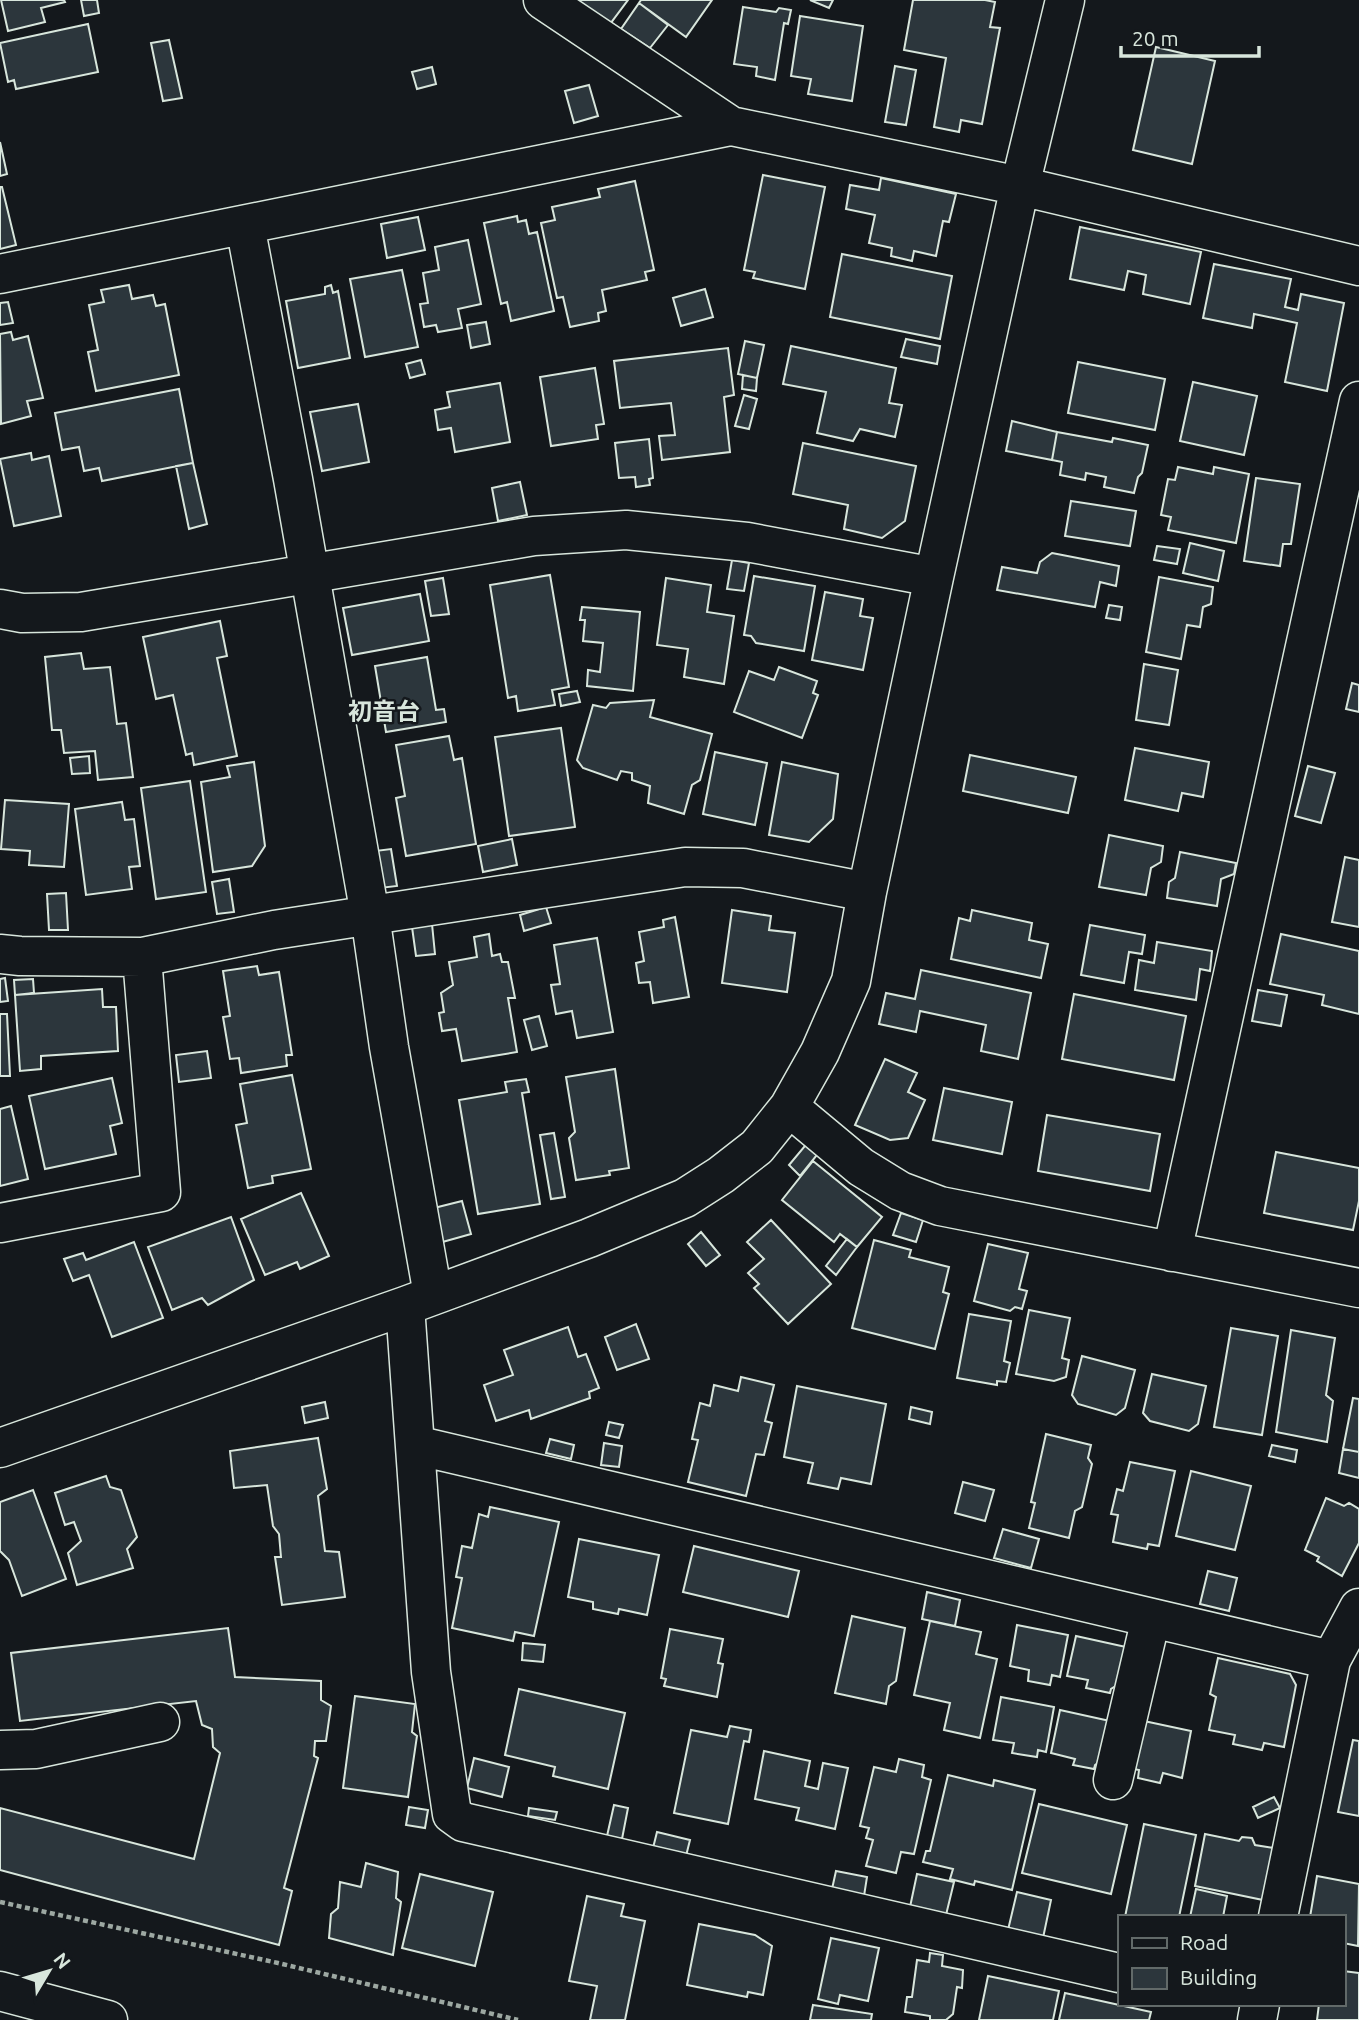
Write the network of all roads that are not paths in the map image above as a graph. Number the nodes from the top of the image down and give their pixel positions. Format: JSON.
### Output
{"nodes":[{"id":1,"x":543,"y":0,"type":"edge"},
{"id":2,"x":1065,"y":0,"type":"edge"},
{"id":3,"x":731,"y":126,"type":"junction"},
{"id":4,"x":1020,"y":186,"type":"junction"},
{"id":5,"x":244,"y":225,"type":"junction"},
{"id":6,"x":1359,"y":266,"type":"edge"},
{"id":7,"x":0,"y":274,"type":"edge"},
{"id":8,"x":1359,"y":401,"type":"edge"},
{"id":9,"x":309,"y":574,"type":"junction"},
{"id":10,"x":934,"y":577,"type":"junction"},
{"id":11,"x":0,"y":609,"type":"edge"},
{"id":12,"x":867,"y":892,"type":"junction"},
{"id":13,"x":370,"y":915,"type":"junction"},
{"id":14,"x":0,"y":954,"type":"edge"},
{"id":15,"x":142,"y":957,"type":"junction"},
{"id":16,"x":789,"y":1107,"type":"junction"},
{"id":17,"x":0,"y":1223,"type":"edge"},
{"id":18,"x":1171,"y":1252,"type":"junction"},
{"id":19,"x":1359,"y":1288,"type":"edge"},
{"id":20,"x":419,"y":1300,"type":"junction"},
{"id":21,"x":415,"y":1445,"type":"junction"},
{"id":22,"x":0,"y":1448,"type":"edge"},
{"id":23,"x":1359,"y":1608,"type":"edge"},
{"id":24,"x":1151,"y":1618,"type":"junction"},
{"id":25,"x":1331,"y":1660,"type":"junction"},
{"id":26,"x":160,"y":1723,"type":"dead end"},
{"id":27,"x":0,"y":1750,"type":"edge"},
{"id":28,"x":1113,"y":1780,"type":"dead end"},
{"id":29,"x":1278,"y":1915,"type":"edge"},
{"id":30,"x":1118,"y":1973,"type":"edge"},
{"id":31,"x":0,"y":1991,"type":"edge"},
{"id":32,"x":108,"y":2020,"type":"edge"}],
"edges":[{"from":1,"to":3,"type":"main road"},
{"from":2,"to":4,"type":"main road"},
{"from":3,"to":4,"type":"main road"},
{"from":3,"to":5,"type":"main road"},
{"from":4,"to":6,"type":"main road"},
{"from":4,"to":10,"type":"main road"},
{"from":5,"to":7,"type":"main road"},
{"from":5,"to":9,"type":"main road"},
{"from":8,"to":18,"type":"main road"},
{"from":9,"to":10,"type":"main road"},
{"from":9,"to":11,"type":"main road"},
{"from":9,"to":13,"type":"main road"},
{"from":10,"to":12,"type":"main road"},
{"from":12,"to":13,"type":"main road"},
{"from":12,"to":16,"type":"main road"},
{"from":13,"to":15,"type":"main road"},
{"from":13,"to":20,"type":"main road"},
{"from":14,"to":15,"type":"main road"},
{"from":15,"to":17,"type":"main road"},
{"from":16,"to":18,"type":"main road"},
{"from":16,"to":20,"type":"main road"},
{"from":18,"to":19,"type":"main road"},
{"from":20,"to":21,"type":"main road"},
{"from":20,"to":22,"type":"main road"},
{"from":21,"to":24,"type":"main road"},
{"from":21,"to":30,"type":"main road"},
{"from":23,"to":25,"type":"main road"},
{"from":24,"to":25,"type":"main road"},
{"from":24,"to":28,"type":"main road"},
{"from":25,"to":29,"type":"main road"},
{"from":26,"to":27,"type":"main road"},
{"from":31,"to":32,"type":"main road"}]}
